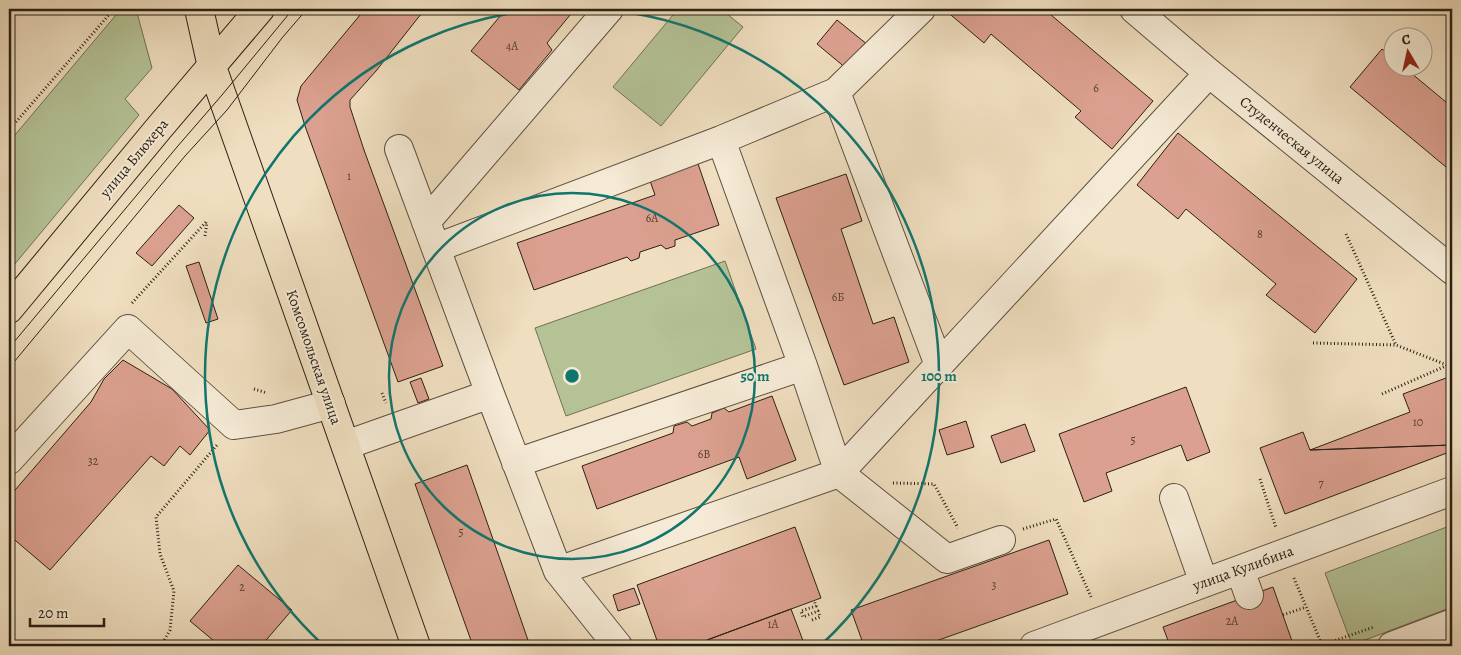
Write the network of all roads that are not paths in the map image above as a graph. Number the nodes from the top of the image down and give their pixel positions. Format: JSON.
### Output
{"nodes":[{"id":1,"x":199,"y":9,"type":"edge"},
{"id":2,"x":260,"y":9,"type":"edge"},
{"id":3,"x":609,"y":9,"type":"edge"},
{"id":4,"x":921,"y":9,"type":"edge"},
{"id":5,"x":1134,"y":9,"type":"edge"},
{"id":6,"x":212,"y":67,"type":"junction"},
{"id":7,"x":1209,"y":73,"type":"junction"},
{"id":8,"x":836,"y":92,"type":"junction"},
{"id":9,"x":721,"y":140,"type":"junction"},
{"id":10,"x":399,"y":149,"type":"dead end"},
{"id":11,"x":426,"y":222,"type":"junction"},
{"id":12,"x":436,"y":248,"type":"junction"},
{"id":13,"x":1452,"y":270,"type":"edge"},
{"id":14,"x":9,"y":309,"type":"edge"},
{"id":15,"x":939,"y":365,"type":"junction"},
{"id":16,"x":804,"y":366,"type":"junction"},
{"id":17,"x":490,"y":394,"type":"junction"},
{"id":18,"x":331,"y":404,"type":"junction"},
{"id":19,"x":346,"y":445,"type":"junction"},
{"id":20,"x":9,"y":460,"type":"edge"},
{"id":21,"x":516,"y":463,"type":"junction"},
{"id":22,"x":839,"y":473,"type":"junction"},
{"id":23,"x":1452,"y":491,"type":"edge"},
{"id":24,"x":1174,"y":498,"type":"dead end"},
{"id":25,"x":1001,"y":540,"type":"dead end"},
{"id":26,"x":1240,"y":570,"type":"junction"},
{"id":27,"x":558,"y":571,"type":"junction"},
{"id":28,"x":1204,"y":583,"type":"junction"},
{"id":29,"x":1249,"y":596,"type":"dead end"},
{"id":30,"x":1450,"y":624,"type":"dead end"},
{"id":31,"x":1049,"y":644,"type":"edge"},
{"id":32,"x":416,"y":646,"type":"edge"},
{"id":33,"x":618,"y":646,"type":"edge"},
{"id":34,"x":1392,"y":646,"type":"edge"}],
"edges":[{"from":1,"to":6,"type":"main road","name":"Комсомольская улица"},
{"from":2,"to":6,"type":"main road","name":"улица Блюхера"},
{"from":3,"to":11,"type":"street"},
{"from":4,"to":8,"type":"street"},
{"from":5,"to":7,"type":"street","name":"Студенческая улица"},
{"from":6,"to":14,"type":"main road","name":"улица Блюхера"},
{"from":6,"to":18,"type":"main road","name":"Комсомольская улица"},
{"from":7,"to":13,"type":"street","name":"Студенческая улица"},
{"from":7,"to":15,"type":"street"},
{"from":8,"to":9,"type":"street"},
{"from":8,"to":15,"type":"street"},
{"from":9,"to":12,"type":"street"},
{"from":9,"to":16,"type":"street"},
{"from":10,"to":11,"type":"street"},
{"from":11,"to":12,"type":"street"},
{"from":12,"to":17,"type":"street"},
{"from":15,"to":22,"type":"street"},
{"from":16,"to":21,"type":"street"},
{"from":16,"to":22,"type":"street"},
{"from":17,"to":19,"type":"street"},
{"from":17,"to":21,"type":"street"},
{"from":18,"to":19,"type":"main road","name":"Комсомольская улица"},
{"from":18,"to":20,"type":"street"},
{"from":19,"to":32,"type":"main road","name":"Комсомольская улица"},
{"from":21,"to":27,"type":"street"},
{"from":22,"to":25,"type":"street"},
{"from":22,"to":27,"type":"street"},
{"from":23,"to":26,"type":"street","name":"улица Кулибина"},
{"from":24,"to":28,"type":"street"},
{"from":26,"to":28,"type":"street","name":"улица Кулибина"},
{"from":26,"to":29,"type":"street"},
{"from":27,"to":33,"type":"street"},
{"from":28,"to":31,"type":"street","name":"улица Кулибина"},
{"from":30,"to":34,"type":"street"}]}
